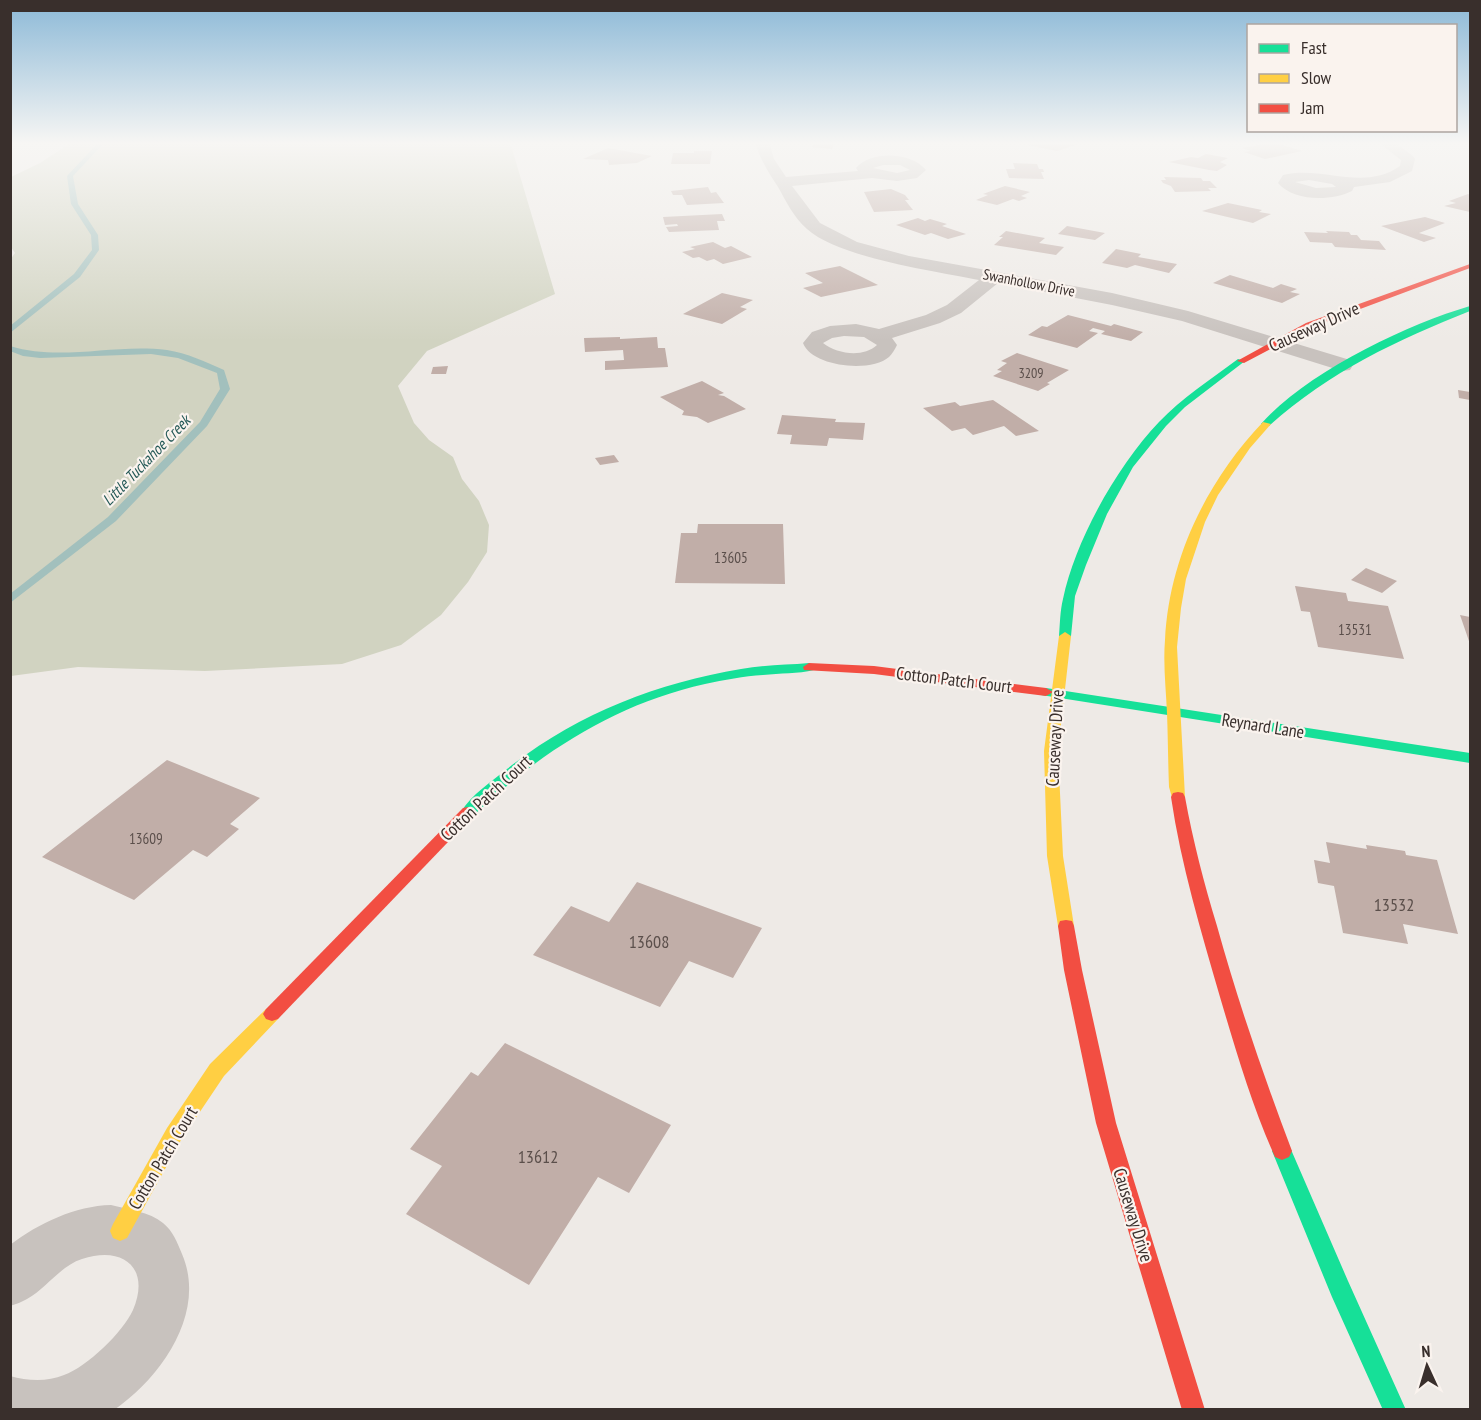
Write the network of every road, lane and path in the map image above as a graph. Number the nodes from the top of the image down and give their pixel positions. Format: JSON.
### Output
{"nodes":[{"id":1,"x":799,"y":208,"type":"edge"},
{"id":2,"x":1470,"y":266,"type":"edge"},
{"id":3,"x":994,"y":277,"type":"junction"},
{"id":4,"x":1470,"y":308,"type":"edge"},
{"id":5,"x":878,"y":336,"type":"dead end"},
{"id":6,"x":1275,"y":343,"type":"junction"},
{"id":7,"x":1342,"y":365,"type":"junction"},
{"id":8,"x":1056,"y":693,"type":"junction"},
{"id":9,"x":1174,"y":712,"type":"junction"},
{"id":10,"x":1470,"y":758,"type":"edge"},
{"id":11,"x":120,"y":1231,"type":"junction"},
{"id":12,"x":10,"y":1281,"type":"edge"},
{"id":13,"x":10,"y":1404,"type":"edge"},
{"id":14,"x":1194,"y":1410,"type":"edge"},
{"id":15,"x":1395,"y":1410,"type":"edge"}],
"edges":[{"from":1,"to":3,"type":"street","name":"Swanhollow Drive"},
{"from":2,"to":6,"type":"street","name":"Causeway Drive"},
{"from":3,"to":5,"type":"street"},
{"from":3,"to":6,"type":"street","name":"Swanhollow Drive"},
{"from":4,"to":7,"type":"street"},
{"from":6,"to":7,"type":"street","name":"Swanhollow Drive"},
{"from":6,"to":8,"type":"street","name":"Causeway Drive"},
{"from":7,"to":9,"type":"street"},
{"from":8,"to":9,"type":"street","name":"Reynard Lane"},
{"from":8,"to":11,"type":"street","name":"Cotton Patch Court"},
{"from":8,"to":14,"type":"street","name":"Causeway Drive"},
{"from":9,"to":10,"type":"street","name":"Reynard Lane"},
{"from":9,"to":15,"type":"street"},
{"from":11,"to":12,"type":"street","name":"Cotton Patch Court"},
{"from":11,"to":13,"type":"street","name":"Cotton Patch Court"}]}
